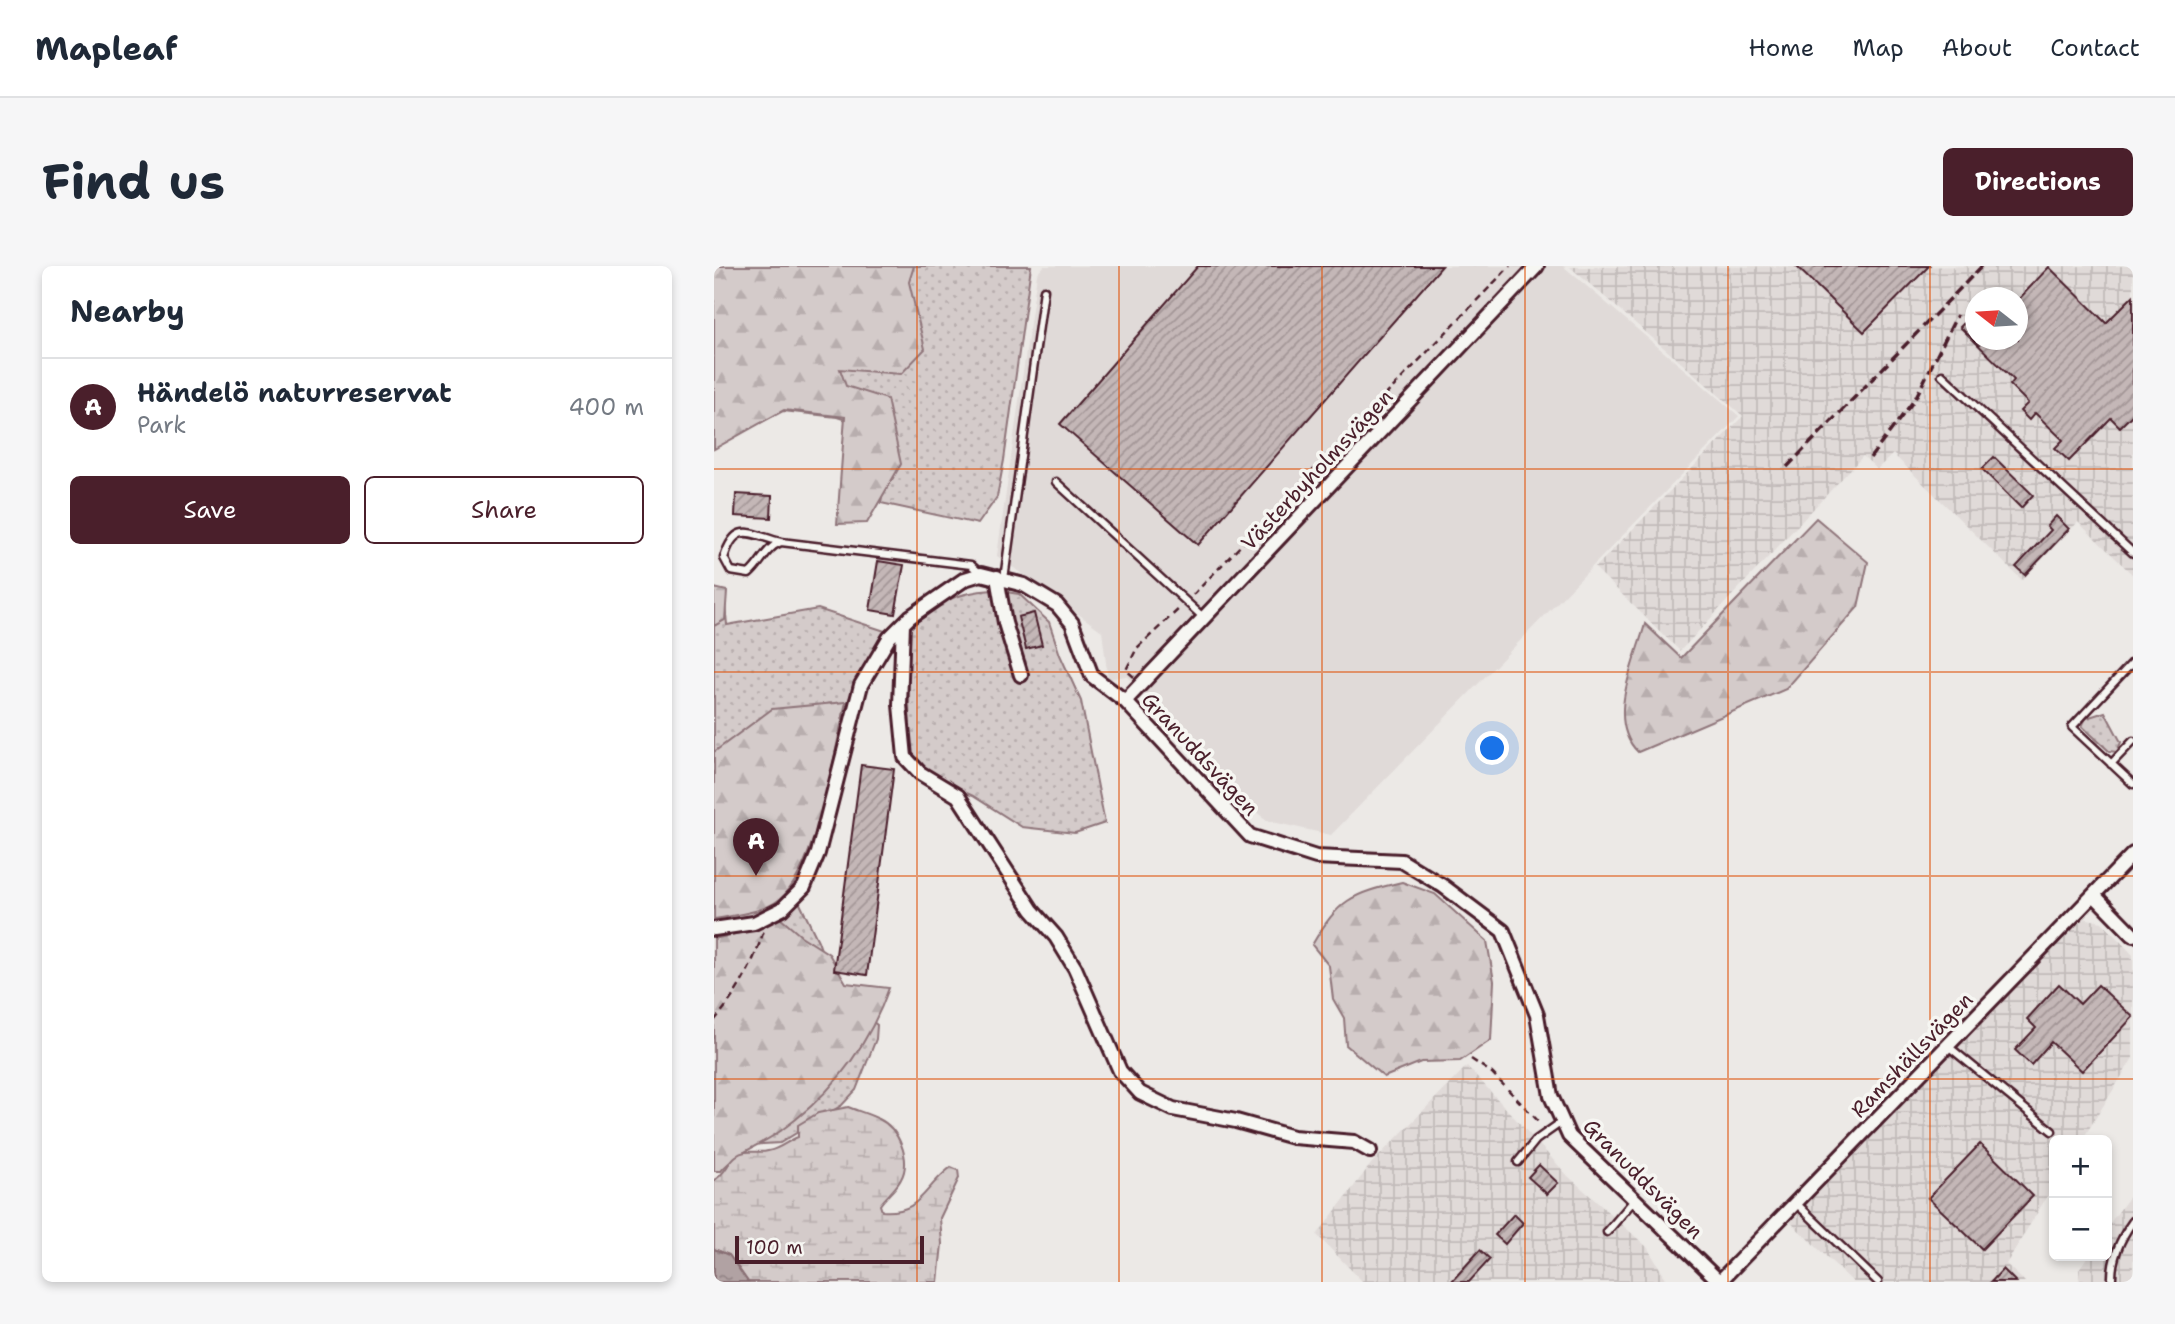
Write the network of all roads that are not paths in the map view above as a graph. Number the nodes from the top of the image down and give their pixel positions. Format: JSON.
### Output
{"nodes":[{"id":1,"x":1537,"y":266,"type":"edge"},
{"id":2,"x":1044,"y":290,"type":"dead end"},
{"id":3,"x":1942,"y":375,"type":"dead end"},
{"id":4,"x":1056,"y":482,"type":"dead end"},
{"id":5,"x":780,"y":542,"type":"junction"},
{"id":6,"x":2133,"y":553,"type":"edge"},
{"id":7,"x":981,"y":574,"type":"junction"},
{"id":8,"x":1001,"y":578,"type":"junction"},
{"id":9,"x":1204,"y":618,"type":"junction"},
{"id":10,"x":902,"y":624,"type":"junction"},
{"id":11,"x":2133,"y":662,"type":"edge"},
{"id":12,"x":1021,"y":675,"type":"dead end"},
{"id":13,"x":1125,"y":701,"type":"junction"},
{"id":14,"x":2133,"y":741,"type":"edge"},
{"id":15,"x":2111,"y":764,"type":"junction"},
{"id":16,"x":2133,"y":784,"type":"edge"},
{"id":17,"x":2133,"y":854,"type":"edge"},
{"id":18,"x":2094,"y":895,"type":"junction"},
{"id":19,"x":714,"y":929,"type":"edge"},
{"id":20,"x":2133,"y":935,"type":"edge"},
{"id":21,"x":1948,"y":1046,"type":"junction"},
{"id":22,"x":1563,"y":1121,"type":"junction"},
{"id":23,"x":2052,"y":1131,"type":"dead end"},
{"id":24,"x":1370,"y":1151,"type":"dead end"},
{"id":25,"x":1518,"y":1162,"type":"dead end"},
{"id":26,"x":1635,"y":1199,"type":"junction"},
{"id":27,"x":1796,"y":1203,"type":"junction"},
{"id":28,"x":2133,"y":1221,"type":"edge"},
{"id":29,"x":1607,"y":1232,"type":"dead end"},
{"id":30,"x":1719,"y":1282,"type":"edge"},
{"id":31,"x":1878,"y":1282,"type":"edge"},
{"id":32,"x":2112,"y":1282,"type":"edge"}],
"edges":[{"from":1,"to":9,"type":"street","name":"Västerbyholmsvägen"},
{"from":2,"to":8,"type":"lane"},
{"from":3,"to":6,"type":"lane"},
{"from":4,"to":9,"type":"lane"},
{"from":5,"to":5,"type":"lane"},
{"from":5,"to":7,"type":"lane"},
{"from":7,"to":8,"type":"street","name":"Granuddsvägen"},
{"from":7,"to":10,"type":"street"},
{"from":8,"to":12,"type":"street"},
{"from":8,"to":13,"type":"street","name":"Granuddsvägen"},
{"from":9,"to":13,"type":"street","name":"Västerbyholmsvägen"},
{"from":10,"to":19,"type":"street"},
{"from":10,"to":24,"type":"street"},
{"from":11,"to":15,"type":"lane"},
{"from":13,"to":22,"type":"street","name":"Granuddsvägen"},
{"from":14,"to":15,"type":"lane"},
{"from":15,"to":16,"type":"lane"},
{"from":17,"to":18,"type":"street","name":"Ramshällsvägen"},
{"from":18,"to":20,"type":"street"},
{"from":18,"to":21,"type":"street","name":"Ramshällsvägen"},
{"from":21,"to":23,"type":"lane"},
{"from":21,"to":27,"type":"street","name":"Ramshällsvägen"},
{"from":22,"to":25,"type":"lane"},
{"from":22,"to":26,"type":"street","name":"Granuddsvägen"},
{"from":26,"to":29,"type":"lane"},
{"from":26,"to":30,"type":"street","name":"Granuddsvägen"},
{"from":27,"to":30,"type":"street","name":"Ramshällsvägen"},
{"from":27,"to":31,"type":"lane"},
{"from":28,"to":32,"type":"lane"}]}
